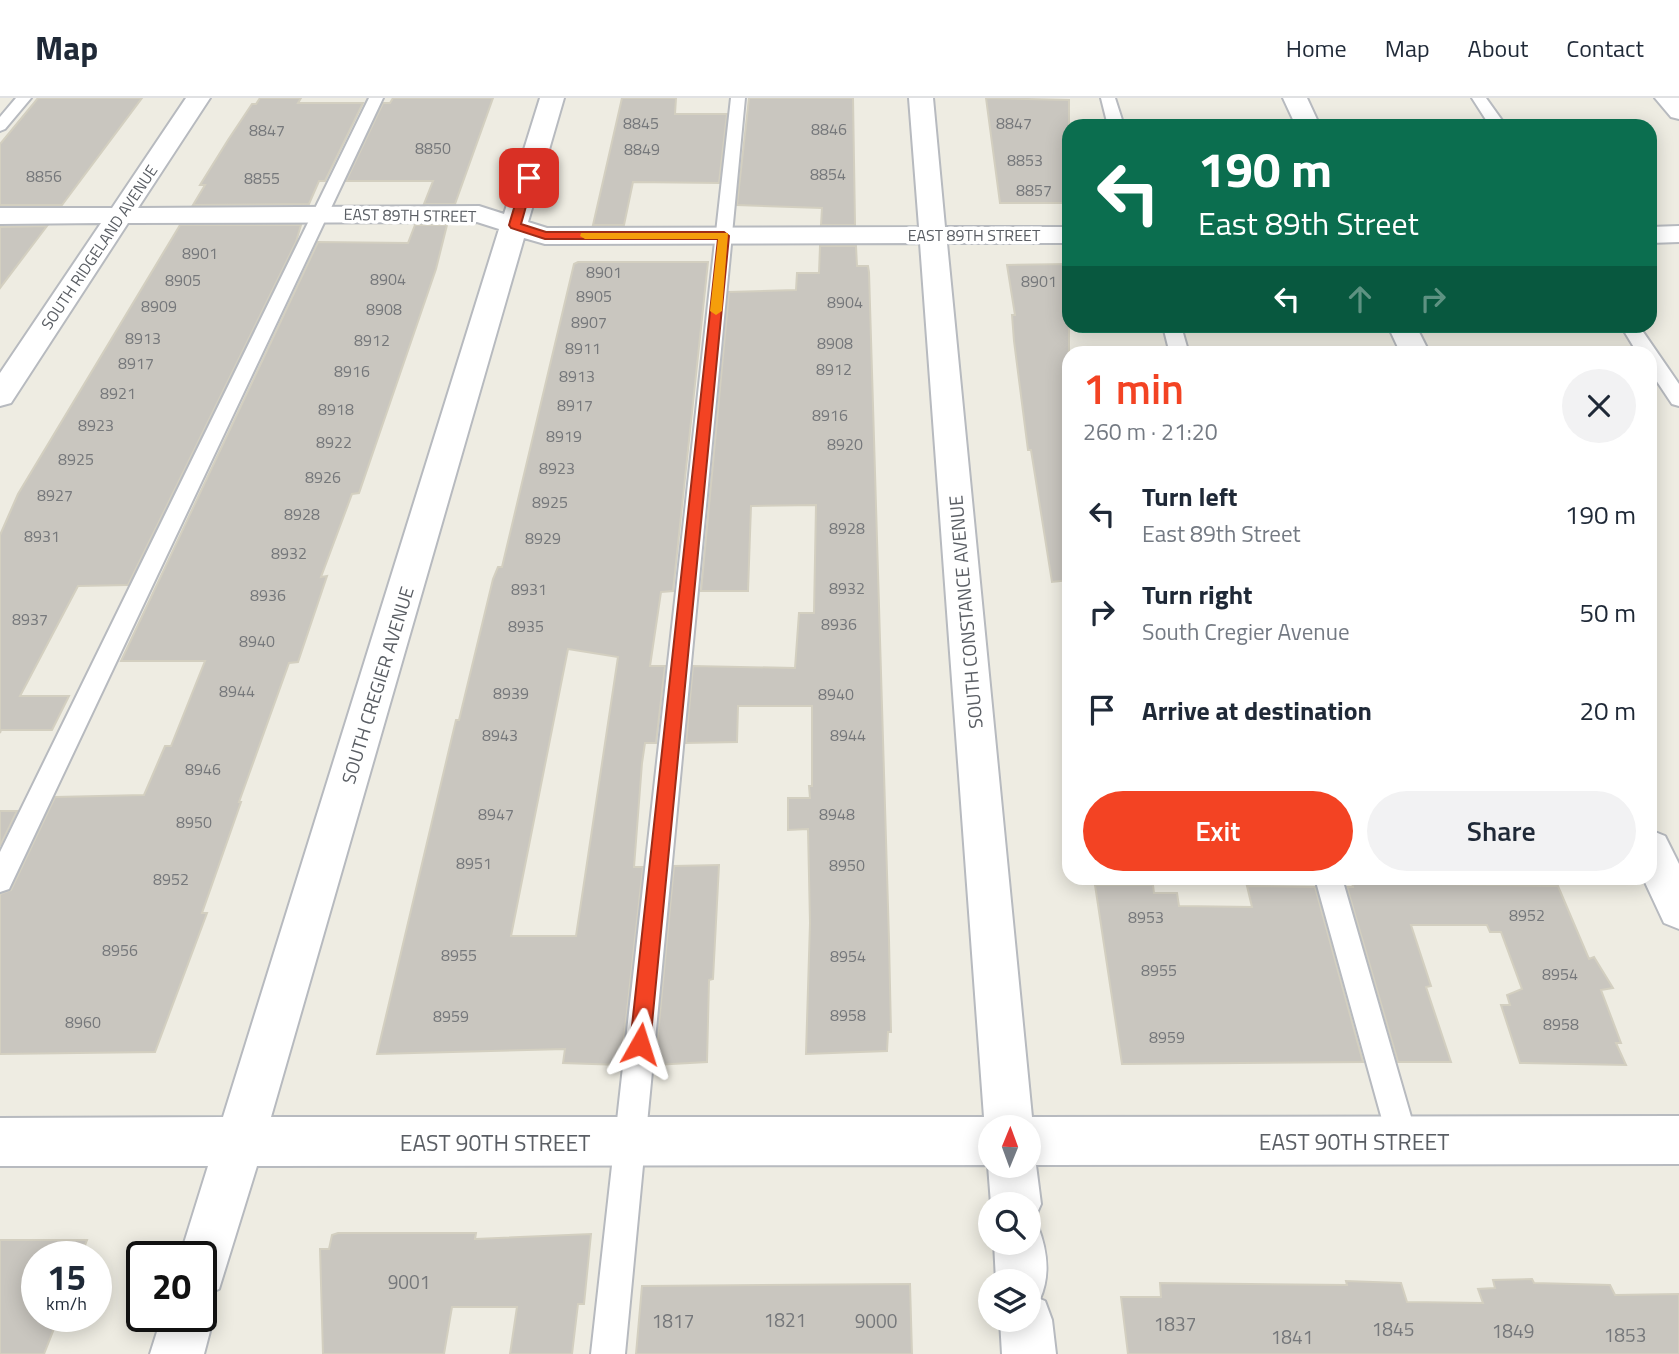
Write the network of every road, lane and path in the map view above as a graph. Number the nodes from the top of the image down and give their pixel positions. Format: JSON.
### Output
{"nodes":[{"id":1,"x":24,"y":98,"type":"edge"},
{"id":2,"x":198,"y":98,"type":"edge"},
{"id":3,"x":376,"y":98,"type":"edge"},
{"id":4,"x":552,"y":98,"type":"edge"},
{"id":5,"x":738,"y":98,"type":"edge"},
{"id":6,"x":921,"y":98,"type":"edge"},
{"id":7,"x":1108,"y":98,"type":"edge"},
{"id":8,"x":1295,"y":98,"type":"edge"},
{"id":9,"x":1479,"y":98,"type":"edge"},
{"id":10,"x":1667,"y":98,"type":"edge"},
{"id":11,"x":1679,"y":112,"type":"edge"},
{"id":12,"x":1114,"y":119,"type":"edge"},
{"id":13,"x":1305,"y":119,"type":"edge"},
{"id":14,"x":1493,"y":119,"type":"edge"},
{"id":15,"x":0,"y":126,"type":"edge"},
{"id":16,"x":120,"y":215,"type":"junction"},
{"id":17,"x":320,"y":215,"type":"junction"},
{"id":18,"x":0,"y":216,"type":"edge"},
{"id":19,"x":515,"y":225,"type":"junction"},
{"id":20,"x":933,"y":234,"type":"junction"},
{"id":21,"x":1657,"y":234,"type":"edge"},
{"id":22,"x":1679,"y":234,"type":"edge"},
{"id":23,"x":1062,"y":235,"type":"edge"},
{"id":24,"x":724,"y":236,"type":"junction"},
{"id":25,"x":1657,"y":367,"type":"edge"},
{"id":26,"x":0,"y":396,"type":"edge"},
{"id":27,"x":1679,"y":399,"type":"edge"},
{"id":28,"x":1657,"y":863,"type":"edge"},
{"id":29,"x":0,"y":880,"type":"edge"},
{"id":30,"x":1330,"y":885,"type":"edge"},
{"id":31,"x":1679,"y":909,"type":"edge"},
{"id":32,"x":1008,"y":1115,"type":"edge"},
{"id":33,"x":1679,"y":1140,"type":"edge"},
{"id":34,"x":978,"y":1141,"type":"edge"},
{"id":35,"x":1041,"y":1141,"type":"edge"},
{"id":36,"x":1403,"y":1141,"type":"junction"},
{"id":37,"x":0,"y":1142,"type":"edge"},
{"id":38,"x":240,"y":1142,"type":"junction"},
{"id":39,"x":630,"y":1142,"type":"junction"},
{"id":40,"x":210,"y":1241,"type":"edge"},
{"id":41,"x":183,"y":1332,"type":"edge"},
{"id":42,"x":1027,"y":1332,"type":"edge"},
{"id":43,"x":177,"y":1354,"type":"edge"},
{"id":44,"x":608,"y":1354,"type":"edge"},
{"id":45,"x":1029,"y":1354,"type":"edge"}],
"edges":[{"from":1,"to":15,"type":"lane"},
{"from":2,"to":16,"type":"street","name":"SOUTH RIDGELAND AVENUE"},
{"from":3,"to":17,"type":"lane"},
{"from":4,"to":19,"type":"street","name":"SOUTH CREGIER AVENUE"},
{"from":5,"to":24,"type":"lane"},
{"from":6,"to":20,"type":"street","name":"SOUTH CONSTANCE AVENUE"},
{"from":7,"to":12,"type":"lane"},
{"from":8,"to":13,"type":"street"},
{"from":9,"to":14,"type":"lane"},
{"from":10,"to":11,"type":"street"},
{"from":16,"to":17,"type":"street","name":"EAST 89TH STREET"},
{"from":16,"to":18,"type":"street","name":"EAST 89TH STREET"},
{"from":16,"to":26,"type":"street","name":"SOUTH RIDGELAND AVENUE"},
{"from":17,"to":19,"type":"street","name":"EAST 89TH STREET"},
{"from":17,"to":29,"type":"lane"},
{"from":19,"to":24,"type":"street","name":"EAST 89TH STREET"},
{"from":19,"to":38,"type":"street","name":"SOUTH CREGIER AVENUE"},
{"from":20,"to":23,"type":"street","name":"EAST 89TH STREET"},
{"from":20,"to":24,"type":"street","name":"EAST 89TH STREET"},
{"from":20,"to":32,"type":"street","name":"SOUTH CONSTANCE AVENUE"},
{"from":21,"to":22,"type":"street"},
{"from":24,"to":39,"type":"lane"},
{"from":25,"to":27,"type":"lane"},
{"from":28,"to":31,"type":"street"},
{"from":30,"to":36,"type":"lane"},
{"from":33,"to":36,"type":"street","name":"EAST 90TH STREET"},
{"from":34,"to":39,"type":"street","name":"EAST 90TH STREET"},
{"from":35,"to":36,"type":"street","name":"EAST 90TH STREET"},
{"from":37,"to":38,"type":"street","name":"EAST 90TH STREET"},
{"from":38,"to":39,"type":"street","name":"EAST 90TH STREET"},
{"from":38,"to":40,"type":"street","name":"SOUTH CREGIER AVENUE"},
{"from":39,"to":44,"type":"lane"},
{"from":41,"to":43,"type":"street"},
{"from":42,"to":45,"type":"street"}]}
